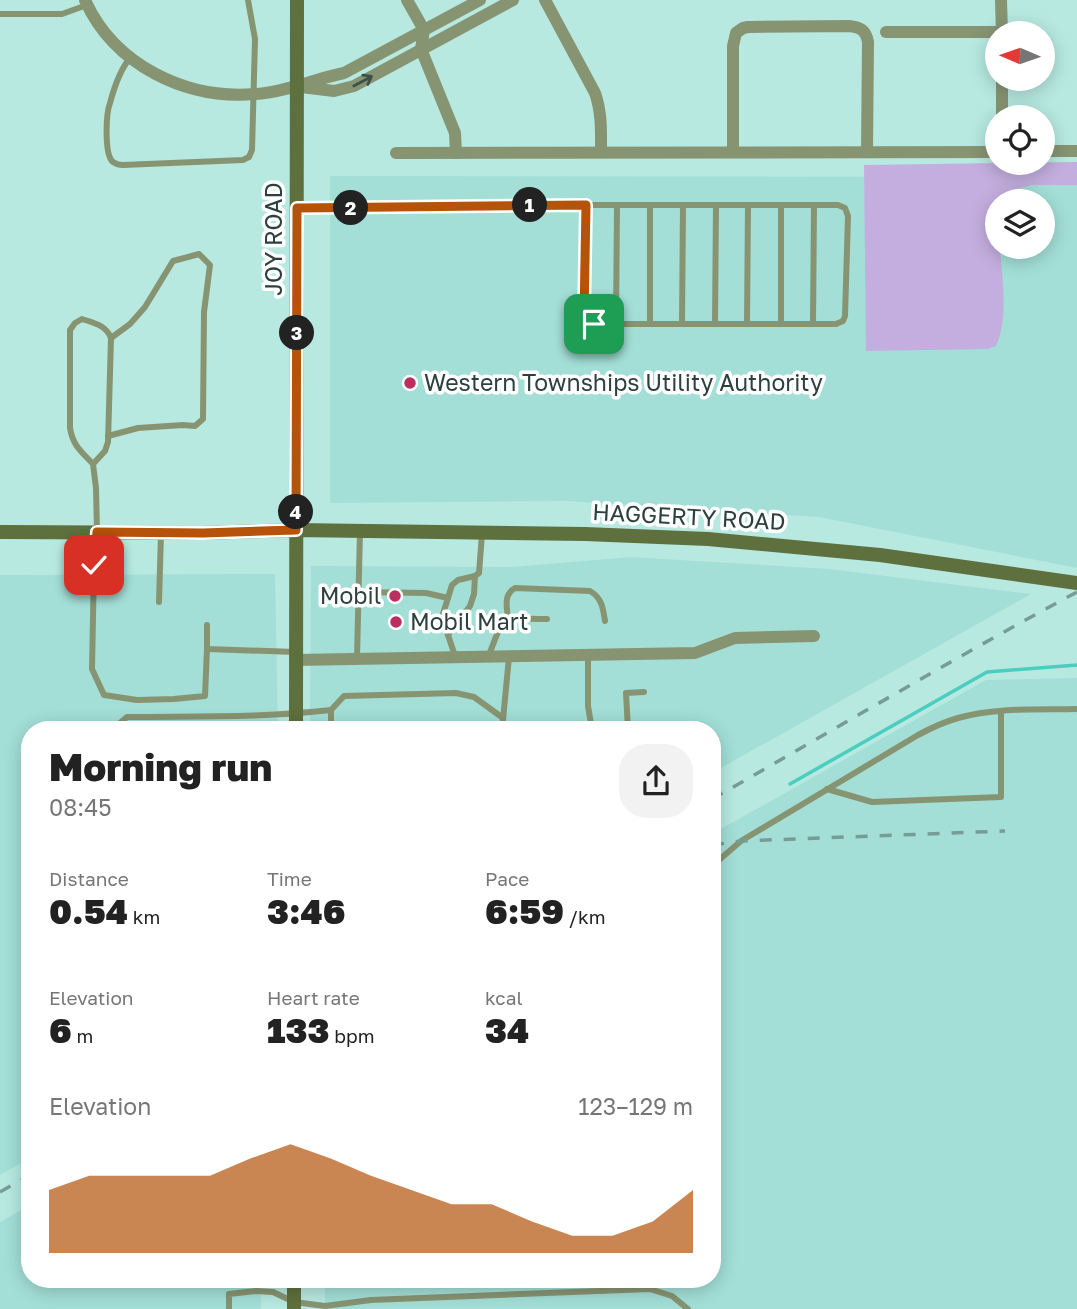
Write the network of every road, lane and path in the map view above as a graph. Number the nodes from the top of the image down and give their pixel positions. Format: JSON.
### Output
{"nodes":[{"id":1,"x":248,"y":0,"type":"edge"},
{"id":2,"x":297,"y":0,"type":"edge"},
{"id":3,"x":407,"y":0,"type":"edge"},
{"id":4,"x":480,"y":0,"type":"edge"},
{"id":5,"x":513,"y":0,"type":"edge"},
{"id":6,"x":545,"y":0,"type":"edge"},
{"id":7,"x":1001,"y":0,"type":"edge"},
{"id":8,"x":86,"y":2,"type":"edge"},
{"id":9,"x":0,"y":13,"type":"edge"},
{"id":10,"x":1002,"y":21,"type":"edge"},
{"id":11,"x":424,"y":30,"type":"junction"},
{"id":12,"x":886,"y":32,"type":"dead end"},
{"id":13,"x":985,"y":33,"type":"edge"},
{"id":14,"x":421,"y":49,"type":"junction"},
{"id":15,"x":130,"y":58,"type":"junction"},
{"id":16,"x":297,"y":87,"type":"junction"},
{"id":17,"x":255,"y":94,"type":"junction"},
{"id":18,"x":867,"y":151,"type":"junction"},
{"id":19,"x":1077,"y":151,"type":"edge"},
{"id":20,"x":601,"y":152,"type":"junction"},
{"id":21,"x":733,"y":152,"type":"junction"},
{"id":22,"x":985,"y":152,"type":"edge"},
{"id":23,"x":1055,"y":152,"type":"edge"},
{"id":24,"x":396,"y":153,"type":"dead end"},
{"id":25,"x":456,"y":153,"type":"junction"},
{"id":26,"x":586,"y":205,"type":"junction"},
{"id":27,"x":617,"y":205,"type":"junction"},
{"id":28,"x":650,"y":205,"type":"junction"},
{"id":29,"x":683,"y":205,"type":"junction"},
{"id":30,"x":716,"y":205,"type":"junction"},
{"id":31,"x":748,"y":205,"type":"junction"},
{"id":32,"x":781,"y":205,"type":"junction"},
{"id":33,"x":814,"y":205,"type":"junction"},
{"id":34,"x":297,"y":208,"type":"junction"},
{"id":35,"x":616,"y":324,"type":"junction"},
{"id":36,"x":650,"y":324,"type":"junction"},
{"id":37,"x":682,"y":324,"type":"junction"},
{"id":38,"x":715,"y":324,"type":"junction"},
{"id":39,"x":747,"y":324,"type":"junction"},
{"id":40,"x":781,"y":324,"type":"junction"},
{"id":41,"x":813,"y":324,"type":"junction"},
{"id":42,"x":111,"y":338,"type":"junction"},
{"id":43,"x":108,"y":436,"type":"junction"},
{"id":44,"x":93,"y":464,"type":"junction"},
{"id":45,"x":296,"y":530,"type":"junction"},
{"id":46,"x":360,"y":531,"type":"junction"},
{"id":47,"x":0,"y":532,"type":"edge"},
{"id":48,"x":97,"y":532,"type":"junction"},
{"id":49,"x":162,"y":532,"type":"junction"},
{"id":50,"x":482,"y":533,"type":"junction"},
{"id":51,"x":475,"y":576,"type":"junction"},
{"id":52,"x":1077,"y":583,"type":"edge"},
{"id":53,"x":358,"y":592,"type":"junction"},
{"id":54,"x":448,"y":598,"type":"junction"},
{"id":55,"x":159,"y":602,"type":"dead end"},
{"id":56,"x":508,"y":619,"type":"junction"},
{"id":57,"x":547,"y":619,"type":"dead end"},
{"id":58,"x":605,"y":621,"type":"dead end"},
{"id":59,"x":207,"y":625,"type":"dead end"},
{"id":60,"x":448,"y":635,"type":"junction"},
{"id":61,"x":814,"y":636,"type":"dead end"},
{"id":62,"x":207,"y":649,"type":"junction"},
{"id":63,"x":588,"y":654,"type":"junction"},
{"id":64,"x":509,"y":655,"type":"junction"},
{"id":65,"x":295,"y":656,"type":"junction"},
{"id":66,"x":456,"y":656,"type":"junction"},
{"id":67,"x":489,"y":656,"type":"junction"},
{"id":68,"x":357,"y":658,"type":"junction"},
{"id":69,"x":643,"y":692,"type":"dead end"},
{"id":70,"x":1077,"y":709,"type":"edge"},
{"id":71,"x":331,"y":710,"type":"junction"},
{"id":72,"x":1001,"y":711,"type":"junction"},
{"id":73,"x":296,"y":714,"type":"junction"},
{"id":74,"x":503,"y":718,"type":"junction"},
{"id":75,"x":122,"y":721,"type":"edge"},
{"id":76,"x":296,"y":721,"type":"edge"},
{"id":77,"x":331,"y":721,"type":"edge"},
{"id":78,"x":503,"y":721,"type":"edge"},
{"id":79,"x":590,"y":721,"type":"edge"},
{"id":80,"x":628,"y":721,"type":"edge"},
{"id":81,"x":827,"y":789,"type":"junction"},
{"id":82,"x":721,"y":858,"type":"edge"},
{"id":83,"x":294,"y":1288,"type":"edge"},
{"id":84,"x":650,"y":1289,"type":"joint"},
{"id":85,"x":295,"y":1306,"type":"edge"},
{"id":86,"x":229,"y":1309,"type":"edge"},
{"id":87,"x":688,"y":1309,"type":"edge"}],
"edges":[{"from":1,"to":17,"type":"lane"},
{"from":2,"to":16,"type":"main road","name":"JOY ROAD"},
{"from":3,"to":11,"type":"street"},
{"from":4,"to":11,"type":"street"},
{"from":5,"to":14,"type":"street"},
{"from":6,"to":20,"type":"street"},
{"from":7,"to":10,"type":"street"},
{"from":8,"to":9,"type":"lane"},
{"from":8,"to":15,"type":"street"},
{"from":11,"to":14,"type":"street"},
{"from":11,"to":16,"type":"street"},
{"from":12,"to":13,"type":"street"},
{"from":16,"to":14,"type":"street","one_way":true},
{"from":14,"to":25,"type":"street"},
{"from":15,"to":17,"type":"street"},
{"from":15,"to":17,"type":"lane"},
{"from":16,"to":17,"type":"street"},
{"from":16,"to":34,"type":"main road","name":"JOY ROAD"},
{"from":18,"to":21,"type":"street"},
{"from":18,"to":21,"type":"street"},
{"from":18,"to":22,"type":"street"},
{"from":19,"to":23,"type":"street"},
{"from":20,"to":21,"type":"street"},
{"from":20,"to":25,"type":"street"},
{"from":24,"to":25,"type":"street"},
{"from":26,"to":27,"type":"lane"},
{"from":26,"to":34,"type":"lane"},
{"from":26,"to":35,"type":"lane"},
{"from":27,"to":28,"type":"lane"},
{"from":27,"to":35,"type":"lane"},
{"from":28,"to":29,"type":"lane"},
{"from":28,"to":36,"type":"lane"},
{"from":29,"to":30,"type":"lane"},
{"from":29,"to":37,"type":"lane"},
{"from":30,"to":31,"type":"lane"},
{"from":30,"to":38,"type":"lane"},
{"from":31,"to":32,"type":"lane"},
{"from":31,"to":39,"type":"lane"},
{"from":32,"to":33,"type":"lane"},
{"from":32,"to":40,"type":"lane"},
{"from":33,"to":41,"type":"lane"},
{"from":33,"to":41,"type":"lane"},
{"from":34,"to":45,"type":"main road","name":"JOY ROAD"},
{"from":35,"to":36,"type":"lane"},
{"from":36,"to":37,"type":"lane"},
{"from":37,"to":38,"type":"lane"},
{"from":38,"to":39,"type":"lane"},
{"from":39,"to":40,"type":"lane"},
{"from":40,"to":41,"type":"lane"},
{"from":42,"to":43,"type":"lane"},
{"from":42,"to":43,"type":"lane"},
{"from":42,"to":44,"type":"lane"},
{"from":43,"to":44,"type":"lane"},
{"from":44,"to":48,"type":"lane"},
{"from":45,"to":46,"type":"main road","name":"HAGGERTY ROAD"},
{"from":45,"to":49,"type":"main road","name":"HAGGERTY ROAD"},
{"from":45,"to":65,"type":"main road","name":"JOY ROAD"},
{"from":46,"to":50,"type":"main road","name":"HAGGERTY ROAD"},
{"from":46,"to":53,"type":"lane"},
{"from":47,"to":48,"type":"main road","name":"HAGGERTY ROAD"},
{"from":48,"to":49,"type":"main road","name":"HAGGERTY ROAD"},
{"from":48,"to":62,"type":"lane"},
{"from":49,"to":55,"type":"lane"},
{"from":50,"to":51,"type":"lane"},
{"from":50,"to":52,"type":"main road","name":"HAGGERTY ROAD"},
{"from":51,"to":54,"type":"lane"},
{"from":51,"to":60,"type":"lane"},
{"from":53,"to":54,"type":"lane"},
{"from":53,"to":68,"type":"lane"},
{"from":54,"to":60,"type":"lane"},
{"from":56,"to":57,"type":"lane"},
{"from":56,"to":58,"type":"lane"},
{"from":56,"to":67,"type":"lane"},
{"from":59,"to":62,"type":"lane"},
{"from":60,"to":66,"type":"lane"},
{"from":61,"to":63,"type":"street"},
{"from":62,"to":65,"type":"lane"},
{"from":63,"to":64,"type":"street"},
{"from":63,"to":79,"type":"lane"},
{"from":64,"to":67,"type":"street"},
{"from":64,"to":74,"type":"lane"},
{"from":65,"to":68,"type":"street"},
{"from":65,"to":73,"type":"main road","name":"JOY ROAD"},
{"from":66,"to":67,"type":"street"},
{"from":66,"to":68,"type":"street"},
{"from":69,"to":80,"type":"lane"},
{"from":70,"to":72,"type":"lane"},
{"from":71,"to":73,"type":"lane"},
{"from":71,"to":74,"type":"lane"},
{"from":71,"to":77,"type":"lane"},
{"from":72,"to":81,"type":"lane"},
{"from":72,"to":81,"type":"lane"},
{"from":73,"to":75,"type":"lane"},
{"from":73,"to":76,"type":"main road","name":"JOY ROAD"},
{"from":74,"to":78,"type":"lane"},
{"from":81,"to":82,"type":"lane"},
{"from":83,"to":85,"type":"main road"},
{"from":84,"to":85,"type":"lane"},
{"from":84,"to":87,"type":"lane"},
{"from":85,"to":86,"type":"lane"}]}
